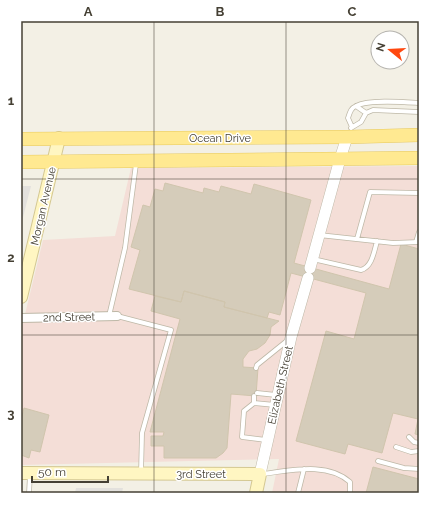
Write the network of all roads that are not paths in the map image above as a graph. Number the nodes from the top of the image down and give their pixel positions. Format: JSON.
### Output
{"nodes":[{"id":1,"x":419,"y":103,"type":"edge"},
{"id":2,"x":356,"y":106,"type":"junction"},
{"id":3,"x":419,"y":112,"type":"edge"},
{"id":4,"x":366,"y":113,"type":"junction"},
{"id":5,"x":350,"y":132,"type":"junction"},
{"id":6,"x":419,"y":135,"type":"edge"},
{"id":7,"x":59,"y":138,"type":"junction"},
{"id":8,"x":21,"y":139,"type":"edge"},
{"id":9,"x":419,"y":158,"type":"edge"},
{"id":10,"x":340,"y":159,"type":"junction"},
{"id":11,"x":136,"y":161,"type":"junction"},
{"id":12,"x":21,"y":162,"type":"edge"},
{"id":13,"x":53,"y":162,"type":"junction"},
{"id":14,"x":419,"y":193,"type":"edge"},
{"id":15,"x":419,"y":232,"type":"edge"},
{"id":16,"x":319,"y":235,"type":"junction"},
{"id":17,"x":357,"y":239,"type":"junction"},
{"id":18,"x":377,"y":241,"type":"junction"},
{"id":19,"x":417,"y":242,"type":"edge"},
{"id":20,"x":310,"y":268,"type":"junction"},
{"id":21,"x":21,"y":297,"type":"edge"},
{"id":22,"x":113,"y":316,"type":"junction"},
{"id":23,"x":21,"y":318,"type":"edge"},
{"id":24,"x":291,"y":337,"type":"junction"},
{"id":25,"x":256,"y":368,"type":"dead end"},
{"id":26,"x":277,"y":400,"type":"junction"},
{"id":27,"x":254,"y":403,"type":"junction"},
{"id":28,"x":409,"y":437,"type":"dead end"},
{"id":29,"x":268,"y":440,"type":"junction"},
{"id":30,"x":419,"y":443,"type":"edge"},
{"id":31,"x":396,"y":446,"type":"dead end"},
{"id":32,"x":419,"y":451,"type":"edge"},
{"id":33,"x":378,"y":461,"type":"dead end"},
{"id":34,"x":304,"y":469,"type":"junction"},
{"id":35,"x":419,"y":469,"type":"edge"},
{"id":36,"x":26,"y":473,"type":"edge"},
{"id":37,"x":141,"y":473,"type":"junction"},
{"id":38,"x":260,"y":474,"type":"junction"},
{"id":39,"x":29,"y":493,"type":"edge"},
{"id":40,"x":256,"y":493,"type":"edge"},
{"id":41,"x":298,"y":493,"type":"edge"},
{"id":42,"x":350,"y":493,"type":"edge"}],
"edges":[{"from":1,"to":2,"type":"lane"},
{"from":2,"to":4,"type":"lane"},
{"from":2,"to":5,"type":"lane"},
{"from":3,"to":4,"type":"lane"},
{"from":4,"to":5,"type":"lane"},
{"from":5,"to":6,"type":"main road","name":"Ocean Drive"},
{"from":5,"to":7,"type":"main road","name":"Ocean Drive"},
{"from":5,"to":10,"type":"street","name":"Elizabeth Street"},
{"from":7,"to":8,"type":"main road","name":"Ocean Drive"},
{"from":7,"to":13,"type":"main road","name":"Morgan Avenue"},
{"from":9,"to":10,"type":"main road","name":"Ocean Drive"},
{"from":10,"to":11,"type":"main road","name":"Ocean Drive"},
{"from":10,"to":16,"type":"street","name":"Elizabeth Street"},
{"from":11,"to":13,"type":"main road","name":"Ocean Drive"},
{"from":11,"to":22,"type":"lane"},
{"from":12,"to":13,"type":"main road","name":"Ocean Drive"},
{"from":13,"to":21,"type":"main road","name":"Morgan Avenue"},
{"from":14,"to":17,"type":"lane"},
{"from":15,"to":19,"type":"lane"},
{"from":16,"to":17,"type":"lane"},
{"from":16,"to":20,"type":"street","name":"Elizabeth Street"},
{"from":17,"to":18,"type":"lane"},
{"from":18,"to":19,"type":"lane"},
{"from":18,"to":20,"type":"lane"},
{"from":20,"to":24,"type":"street","name":"Elizabeth Street"},
{"from":22,"to":23,"type":"street","name":"2nd Street"},
{"from":22,"to":37,"type":"lane"},
{"from":24,"to":25,"type":"lane"},
{"from":24,"to":26,"type":"street","name":"Elizabeth Street"},
{"from":26,"to":27,"type":"lane"},
{"from":26,"to":27,"type":"lane"},
{"from":26,"to":29,"type":"street","name":"Elizabeth Street"},
{"from":27,"to":29,"type":"lane"},
{"from":28,"to":30,"type":"lane"},
{"from":29,"to":38,"type":"street","name":"Elizabeth Street"},
{"from":31,"to":32,"type":"lane"},
{"from":33,"to":35,"type":"lane"},
{"from":34,"to":38,"type":"lane"},
{"from":34,"to":41,"type":"lane"},
{"from":34,"to":42,"type":"lane"},
{"from":36,"to":37,"type":"main road","name":"3rd Street"},
{"from":36,"to":39,"type":"lane"},
{"from":37,"to":38,"type":"main road","name":"3rd Street"},
{"from":38,"to":40,"type":"main road","name":"Elizabeth Street"}]}
